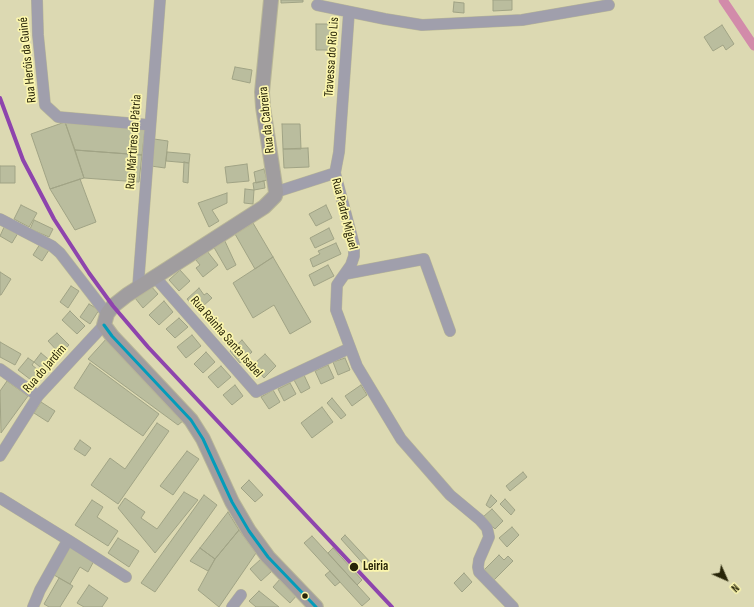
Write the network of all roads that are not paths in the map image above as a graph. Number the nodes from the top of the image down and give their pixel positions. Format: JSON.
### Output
{"nodes":[{"id":1,"x":37,"y":0,"type":"edge"},
{"id":2,"x":160,"y":0,"type":"edge"},
{"id":3,"x":271,"y":0,"type":"edge"},
{"id":4,"x":317,"y":5,"type":"dead end"},
{"id":5,"x":609,"y":5,"type":"dead end"},
{"id":6,"x":349,"y":12,"type":"junction"},
{"id":7,"x":150,"y":125,"type":"junction"},
{"id":8,"x":335,"y":173,"type":"junction"},
{"id":9,"x":276,"y":192,"type":"junction"},
{"id":10,"x":0,"y":219,"type":"edge"},
{"id":11,"x":345,"y":274,"type":"junction"},
{"id":12,"x":154,"y":276,"type":"junction"},
{"id":13,"x":138,"y":287,"type":"junction"},
{"id":14,"x":106,"y":320,"type":"junction"},
{"id":15,"x":450,"y":331,"type":"dead end"},
{"id":16,"x":350,"y":348,"type":"junction"},
{"id":17,"x":0,"y":369,"type":"edge"},
{"id":18,"x":38,"y":396,"type":"junction"},
{"id":19,"x":0,"y":456,"type":"edge"},
{"id":20,"x":0,"y":498,"type":"edge"},
{"id":21,"x":68,"y":540,"type":"junction"},
{"id":22,"x":126,"y":577,"type":"dead end"},
{"id":23,"x":240,"y":595,"type":"dead end"},
{"id":24,"x":312,"y":606,"type":"edge"},
{"id":25,"x":33,"y":607,"type":"edge"},
{"id":26,"x":232,"y":607,"type":"edge"},
{"id":27,"x":513,"y":607,"type":"edge"}],
"edges":[{"from":1,"to":7,"type":"street","name":"Rua Heróis da Guiné"},
{"from":2,"to":7,"type":"street","name":"Rua Mártires da Pátria"},
{"from":3,"to":9,"type":"main road","name":"Rua da Cabreira"},
{"from":4,"to":6,"type":"street"},
{"from":5,"to":6,"type":"street","name":"Travessa do Rio Lis"},
{"from":6,"to":8,"type":"street","name":"Travessa do Rio Lis"},
{"from":7,"to":13,"type":"street","name":"Rua Mártires da Pátria"},
{"from":8,"to":9,"type":"street","name":"Rua Padre Miguel"},
{"from":8,"to":11,"type":"street","name":"Rua Padre Miguel"},
{"from":9,"to":12,"type":"main road"},
{"from":10,"to":14,"type":"street"},
{"from":11,"to":15,"type":"street"},
{"from":11,"to":16,"type":"street","name":"Rua Padre Miguel"},
{"from":12,"to":13,"type":"main road"},
{"from":12,"to":16,"type":"street","name":"Rua Rainha Santa Isabel"},
{"from":13,"to":14,"type":"main road"},
{"from":14,"to":18,"type":"street","name":"Rua do Jardim"},
{"from":14,"to":24,"type":"main road"},
{"from":16,"to":27,"type":"street","name":"Rua Padre Miguel"},
{"from":17,"to":18,"type":"street"},
{"from":18,"to":19,"type":"street","name":"Rua do Jardim"},
{"from":20,"to":21,"type":"street"},
{"from":21,"to":22,"type":"street"},
{"from":21,"to":25,"type":"street"},
{"from":23,"to":26,"type":"street"}]}
